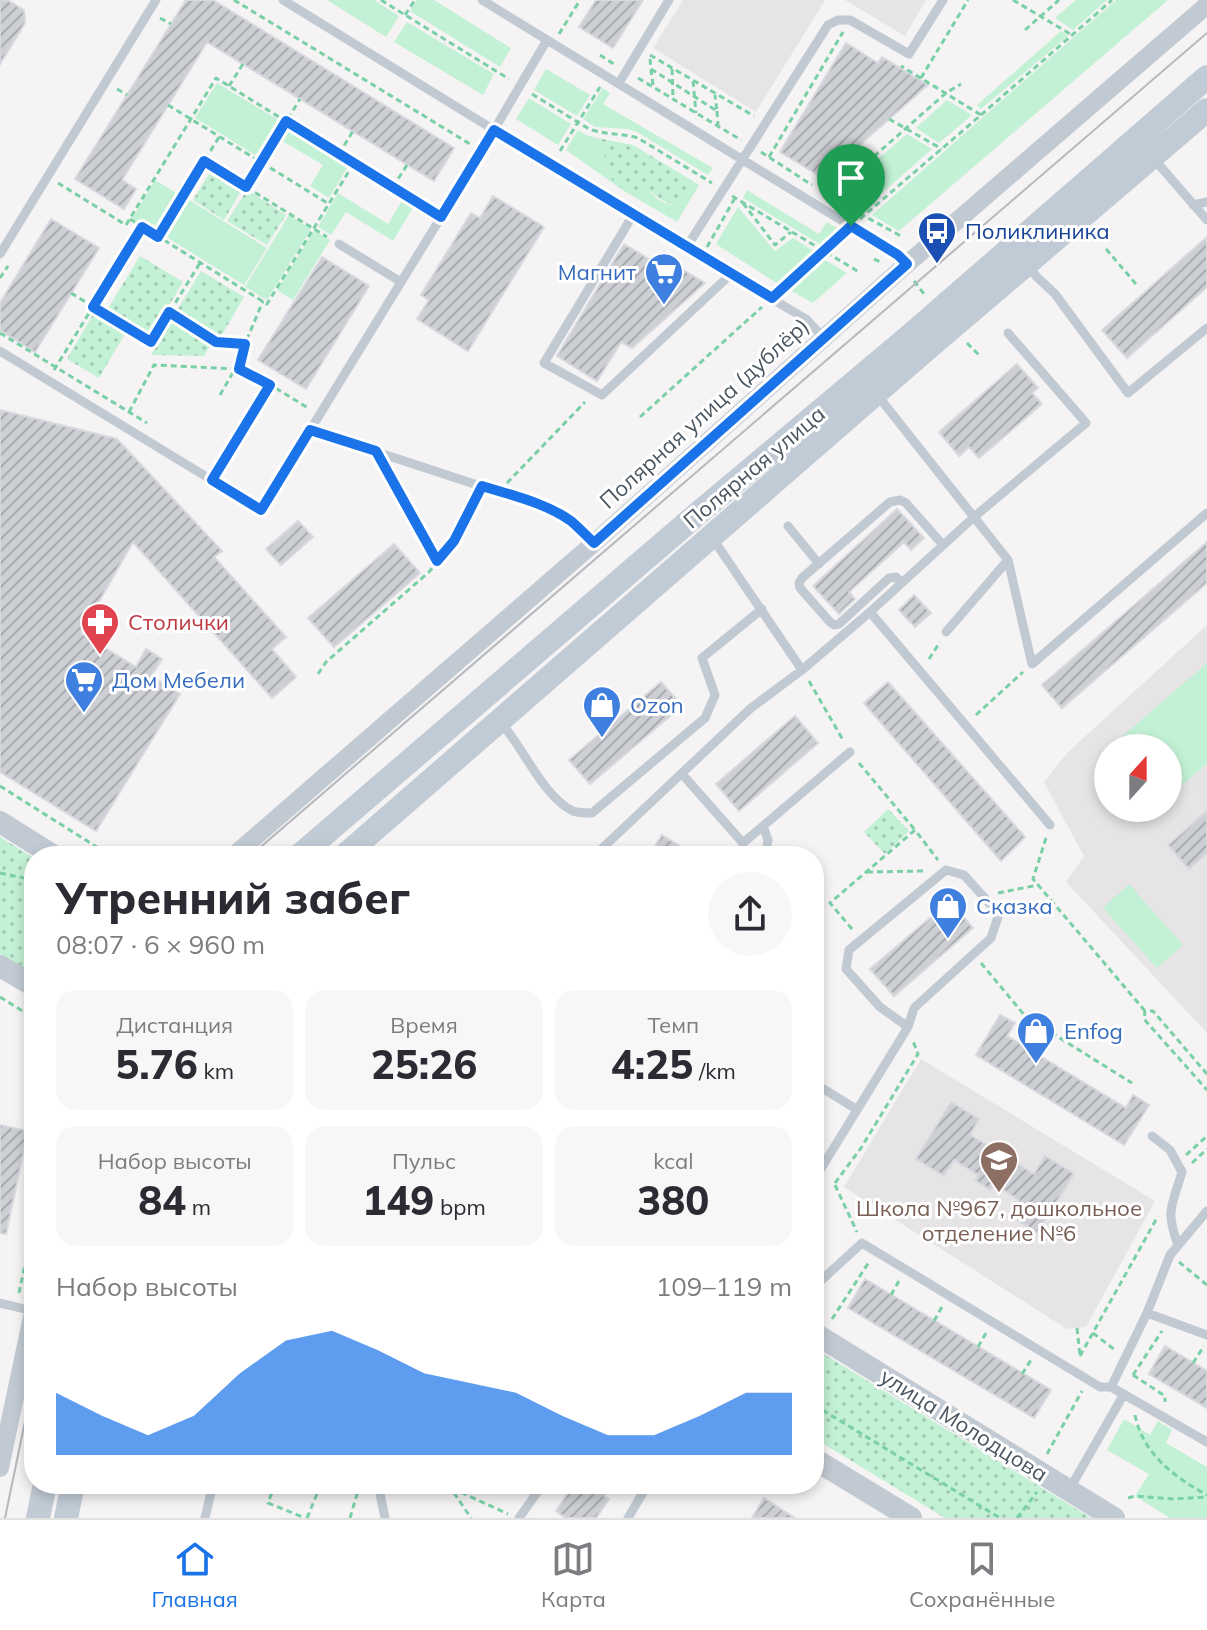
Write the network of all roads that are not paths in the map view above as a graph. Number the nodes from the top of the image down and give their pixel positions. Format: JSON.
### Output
{"nodes":[{"id":1,"x":156,"y":0,"type":"edge"},
{"id":2,"x":283,"y":0,"type":"edge"},
{"id":3,"x":482,"y":0,"type":"edge"},
{"id":4,"x":669,"y":0,"type":"edge"},
{"id":5,"x":943,"y":0,"type":"edge"},
{"id":6,"x":1207,"y":5,"type":"edge"},
{"id":7,"x":547,"y":40,"type":"junction"},
{"id":8,"x":1207,"y":77,"type":"edge"},
{"id":9,"x":619,"y":83,"type":"junction"},
{"id":10,"x":1207,"y":110,"type":"edge"},
{"id":11,"x":494,"y":130,"type":"junction"},
{"id":12,"x":1152,"y":157,"type":"junction"},
{"id":13,"x":742,"y":159,"type":"junction"},
{"id":14,"x":1207,"y":202,"type":"edge"},
{"id":15,"x":1193,"y":205,"type":"junction"},
{"id":16,"x":633,"y":215,"type":"junction"},
{"id":17,"x":1207,"y":220,"type":"edge"},
{"id":18,"x":339,"y":244,"type":"road end"},
{"id":19,"x":686,"y":248,"type":"junction"},
{"id":20,"x":0,"y":254,"type":"edge"},
{"id":21,"x":1027,"y":263,"type":"junction"},
{"id":22,"x":908,"y":270,"type":"junction"},
{"id":23,"x":731,"y":274,"type":"junction"},
{"id":24,"x":401,"y":282,"type":"junction"},
{"id":25,"x":1207,"y":328,"type":"edge"},
{"id":26,"x":1008,"y":333,"type":"dead end"},
{"id":27,"x":824,"y":338,"type":"junction"},
{"id":28,"x":0,"y":351,"type":"edge"},
{"id":29,"x":876,"y":393,"type":"junction"},
{"id":30,"x":310,"y":430,"type":"junction"},
{"id":31,"x":1207,"y":513,"type":"edge"},
{"id":32,"x":974,"y":517,"type":"junction"},
{"id":33,"x":788,"y":526,"type":"dead end"},
{"id":34,"x":711,"y":536,"type":"junction"},
{"id":35,"x":594,"y":543,"type":"junction"},
{"id":36,"x":943,"y":545,"type":"junction"},
{"id":37,"x":1008,"y":560,"type":"junction"},
{"id":38,"x":819,"y":564,"type":"junction"},
{"id":39,"x":901,"y":583,"type":"junction"},
{"id":40,"x":762,"y":609,"type":"junction"},
{"id":41,"x":870,"y":612,"type":"junction"},
{"id":42,"x":946,"y":632,"type":"road end"},
{"id":43,"x":802,"y":670,"type":"junction"},
{"id":44,"x":498,"y":720,"type":"junction"},
{"id":45,"x":850,"y":752,"type":"dead end"},
{"id":46,"x":682,"y":774,"type":"junction"},
{"id":47,"x":0,"y":822,"type":"edge"},
{"id":48,"x":1050,"y":825,"type":"road end"},
{"id":49,"x":763,"y":826,"type":"junction"},
{"id":50,"x":38,"y":846,"type":"edge"},
{"id":51,"x":245,"y":846,"type":"edge"},
{"id":52,"x":311,"y":846,"type":"edge"},
{"id":53,"x":355,"y":846,"type":"edge"},
{"id":54,"x":605,"y":846,"type":"edge"},
{"id":55,"x":767,"y":846,"type":"edge"},
{"id":56,"x":0,"y":966,"type":"edge"},
{"id":57,"x":24,"y":980,"type":"edge"},
{"id":58,"x":908,"y":1027,"type":"junction"},
{"id":59,"x":824,"y":1089,"type":"edge"},
{"id":60,"x":856,"y":1109,"type":"junction"},
{"id":61,"x":1152,"y":1136,"type":"dead end"},
{"id":62,"x":824,"y":1164,"type":"edge"},
{"id":63,"x":1207,"y":1211,"type":"edge"},
{"id":64,"x":1178,"y":1245,"type":"junction"},
{"id":65,"x":824,"y":1278,"type":"edge"},
{"id":66,"x":0,"y":1303,"type":"edge"},
{"id":67,"x":24,"y":1307,"type":"edge"},
{"id":68,"x":1147,"y":1313,"type":"junction"},
{"id":69,"x":1207,"y":1338,"type":"edge"},
{"id":70,"x":824,"y":1339,"type":"edge"},
{"id":71,"x":24,"y":1356,"type":"edge"},
{"id":72,"x":1111,"y":1387,"type":"junction"},
{"id":73,"x":1128,"y":1396,"type":"junction"},
{"id":74,"x":1207,"y":1442,"type":"edge"},
{"id":75,"x":824,"y":1465,"type":"edge"},
{"id":76,"x":0,"y":1468,"type":"edge"},
{"id":77,"x":1069,"y":1490,"type":"junction"},
{"id":78,"x":43,"y":1494,"type":"edge"},
{"id":79,"x":71,"y":1494,"type":"edge"},
{"id":80,"x":211,"y":1494,"type":"edge"},
{"id":81,"x":380,"y":1494,"type":"edge"},
{"id":82,"x":536,"y":1494,"type":"edge"},
{"id":83,"x":642,"y":1494,"type":"edge"},
{"id":84,"x":38,"y":1518,"type":"edge"},
{"id":85,"x":66,"y":1518,"type":"edge"},
{"id":86,"x":205,"y":1518,"type":"edge"},
{"id":87,"x":385,"y":1518,"type":"edge"},
{"id":88,"x":518,"y":1518,"type":"edge"},
{"id":89,"x":628,"y":1518,"type":"edge"},
{"id":90,"x":911,"y":1518,"type":"edge"},
{"id":91,"x":1114,"y":1518,"type":"edge"}],
"edges":[{"from":1,"to":20,"type":"lane"},
{"from":2,"to":11,"type":"lane"},
{"from":3,"to":7,"type":"lane"},
{"from":4,"to":9,"type":"lane"},
{"from":5,"to":13,"type":"lane"},
{"from":6,"to":22,"type":"street","name":"Полярная улица (дублёр)"},
{"from":7,"to":9,"type":"lane"},
{"from":7,"to":11,"type":"lane"},
{"from":8,"to":52,"type":"main road","name":"Полярная улица"},
{"from":9,"to":13,"type":"lane"},
{"from":10,"to":12,"type":"main road","name":"Полярная улица"},
{"from":11,"to":16,"type":"lane"},
{"from":11,"to":24,"type":"lane"},
{"from":12,"to":15,"type":"lane"},
{"from":12,"to":21,"type":"main road","name":"Полярная улица"},
{"from":13,"to":19,"type":"lane"},
{"from":13,"to":22,"type":"lane"},
{"from":14,"to":15,"type":"lane"},
{"from":15,"to":17,"type":"lane"},
{"from":16,"to":19,"type":"lane"},
{"from":16,"to":23,"type":"lane"},
{"from":18,"to":24,"type":"lane"},
{"from":19,"to":23,"type":"lane"},
{"from":21,"to":25,"type":"lane"},
{"from":21,"to":29,"type":"main road","name":"Полярная улица"},
{"from":22,"to":27,"type":"street","name":"Полярная улица (дублёр)"},
{"from":23,"to":27,"type":"lane"},
{"from":24,"to":30,"type":"lane"},
{"from":26,"to":32,"type":"lane"},
{"from":27,"to":35,"type":"street","name":"Полярная улица (дублёр)"},
{"from":28,"to":30,"type":"lane"},
{"from":29,"to":32,"type":"lane"},
{"from":29,"to":34,"type":"main road","name":"Полярная улица"},
{"from":30,"to":35,"type":"lane"},
{"from":31,"to":37,"type":"lane"},
{"from":32,"to":36,"type":"lane"},
{"from":32,"to":37,"type":"lane"},
{"from":33,"to":38,"type":"lane"},
{"from":34,"to":40,"type":"lane"},
{"from":34,"to":44,"type":"main road","name":"Полярная улица"},
{"from":35,"to":51,"type":"street","name":"Полярная улица (дублёр)"},
{"from":36,"to":38,"type":"lane"},
{"from":36,"to":39,"type":"lane"},
{"from":37,"to":42,"type":"lane"},
{"from":38,"to":39,"type":"lane"},
{"from":39,"to":41,"type":"lane"},
{"from":40,"to":43,"type":"lane"},
{"from":40,"to":44,"type":"lane"},
{"from":41,"to":43,"type":"lane"},
{"from":41,"to":48,"type":"lane"},
{"from":43,"to":46,"type":"lane"},
{"from":44,"to":53,"type":"main road","name":"Полярная улица"},
{"from":45,"to":49,"type":"lane"},
{"from":46,"to":49,"type":"lane"},
{"from":46,"to":54,"type":"lane"},
{"from":47,"to":50,"type":"street"},
{"from":49,"to":55,"type":"lane"},
{"from":56,"to":57,"type":"street"},
{"from":58,"to":58,"type":"lane"},
{"from":58,"to":60,"type":"lane"},
{"from":59,"to":60,"type":"lane"},
{"from":60,"to":62,"type":"lane"},
{"from":61,"to":64,"type":"lane"},
{"from":63,"to":64,"type":"lane"},
{"from":64,"to":68,"type":"lane"},
{"from":65,"to":72,"type":"lane"},
{"from":66,"to":67,"type":"lane"},
{"from":68,"to":69,"type":"lane"},
{"from":68,"to":72,"type":"lane"},
{"from":70,"to":77,"type":"street","name":"улица Молодцова"},
{"from":71,"to":76,"type":"street"},
{"from":72,"to":73,"type":"lane"},
{"from":73,"to":74,"type":"lane"},
{"from":73,"to":77,"type":"lane"},
{"from":75,"to":90,"type":"street"},
{"from":77,"to":91,"type":"street","name":"улица Молодцова"},
{"from":78,"to":84,"type":"main road"},
{"from":79,"to":85,"type":"main road"},
{"from":80,"to":86,"type":"lane"},
{"from":81,"to":87,"type":"lane"},
{"from":82,"to":88,"type":"lane"},
{"from":83,"to":89,"type":"lane"}]}
